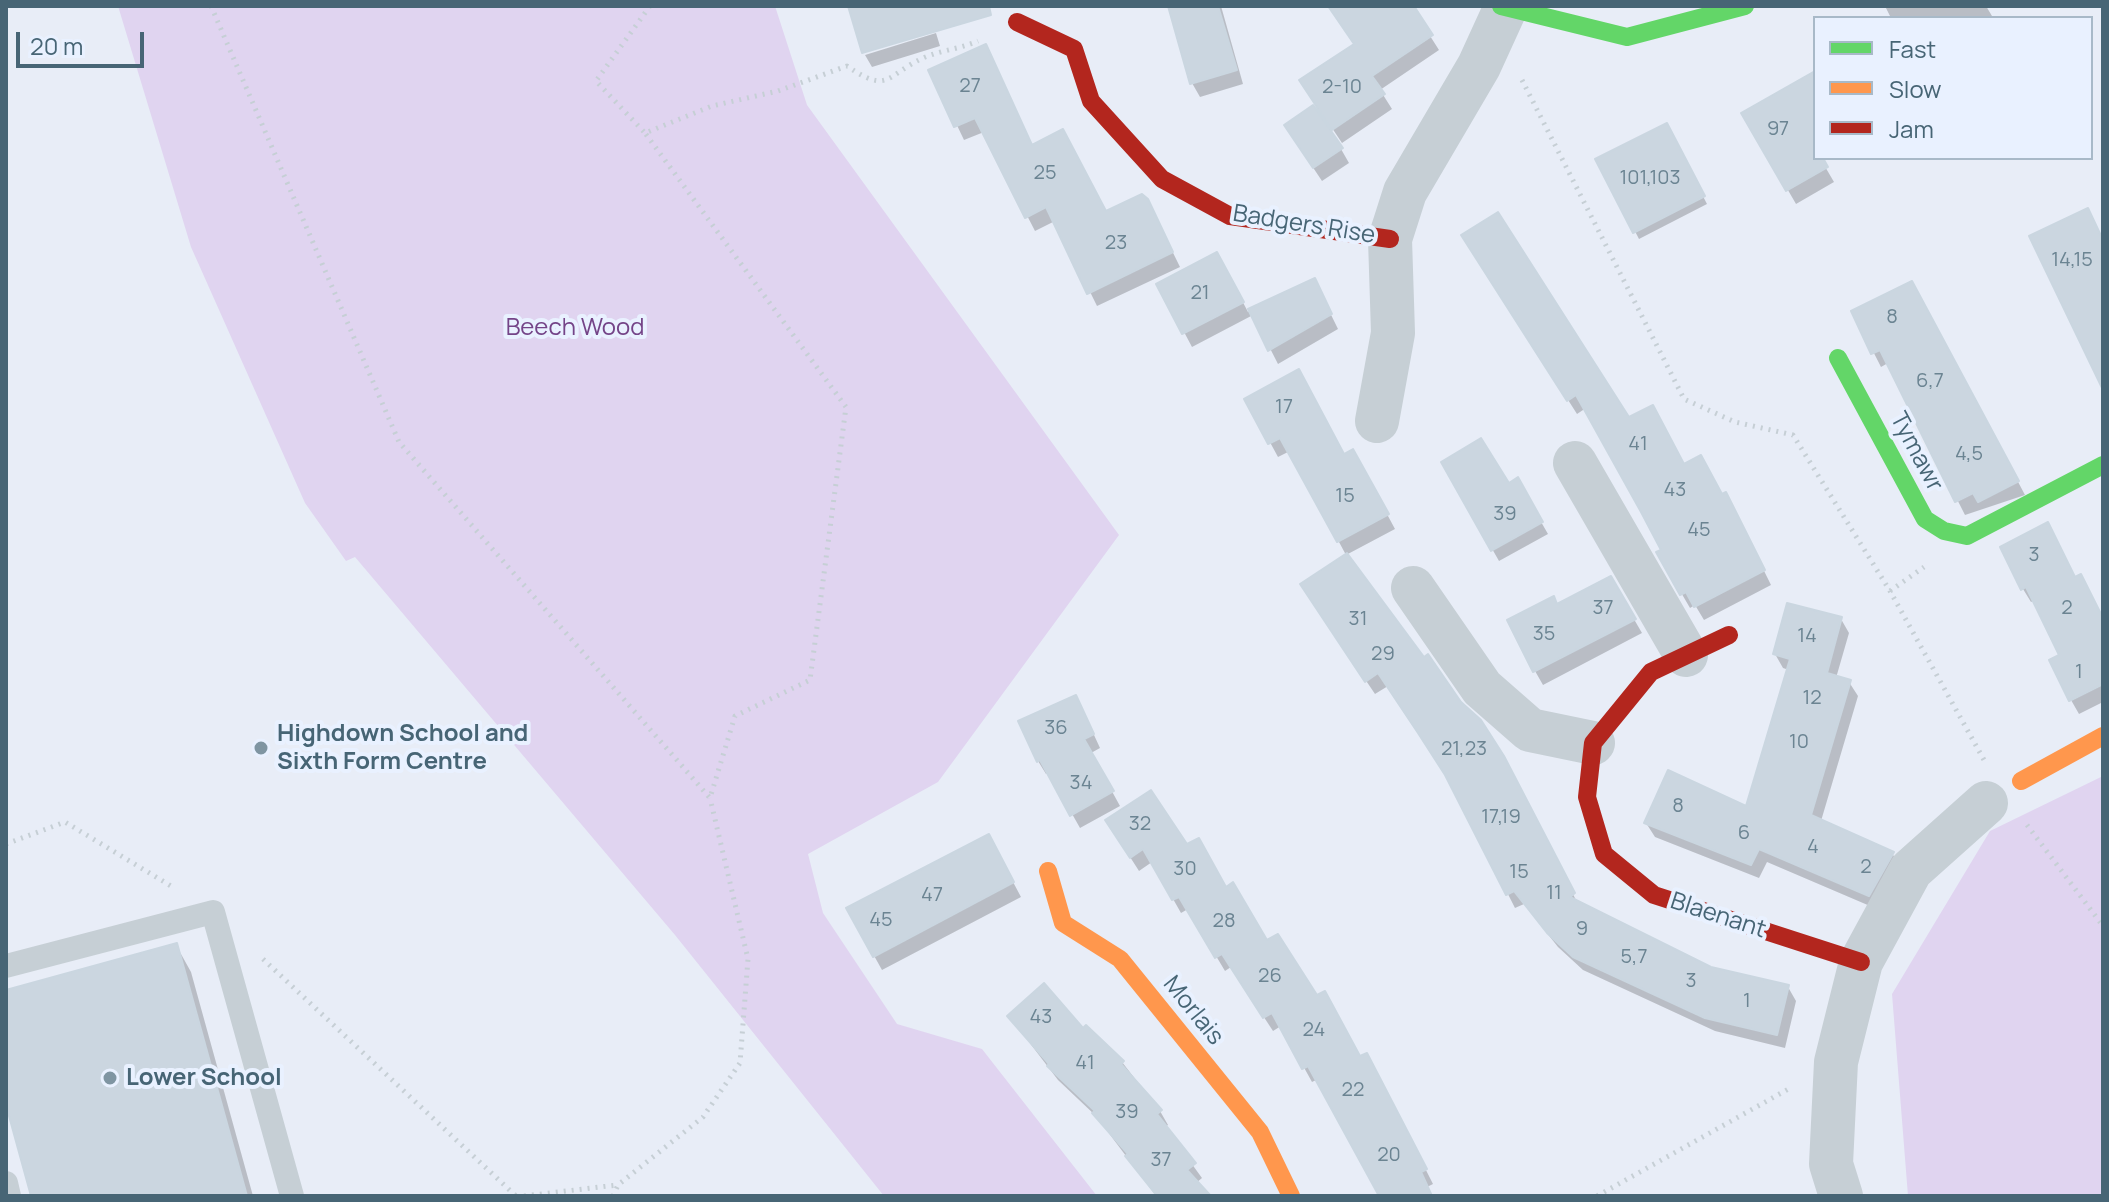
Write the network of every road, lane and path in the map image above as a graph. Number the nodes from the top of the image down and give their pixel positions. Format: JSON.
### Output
{"nodes":[{"id":1,"x":211,"y":6,"type":"edge"},
{"id":2,"x":650,"y":6,"type":"edge"},
{"id":3,"x":1745,"y":6,"type":"edge"},
{"id":4,"x":1503,"y":8,"type":"edge"},
{"id":5,"x":1017,"y":22,"type":"dead end"},
{"id":6,"x":973,"y":43,"type":"dead end"},
{"id":7,"x":645,"y":133,"type":"junction"},
{"id":8,"x":1390,"y":239,"type":"junction"},
{"id":9,"x":1838,"y":358,"type":"dead end"},
{"id":10,"x":1377,"y":421,"type":"dead end"},
{"id":11,"x":1575,"y":463,"type":"dead end"},
{"id":12,"x":2103,"y":465,"type":"edge"},
{"id":13,"x":1413,"y":588,"type":"dead end"},
{"id":14,"x":1729,"y":635,"type":"dead end"},
{"id":15,"x":1686,"y":655,"type":"junction"},
{"id":16,"x":2103,"y":736,"type":"edge"},
{"id":17,"x":1593,"y":743,"type":"junction"},
{"id":18,"x":2003,"y":792,"type":"junction"},
{"id":19,"x":710,"y":798,"type":"junction"},
{"id":20,"x":6,"y":844,"type":"edge"},
{"id":21,"x":1048,"y":871,"type":"dead end"},
{"id":22,"x":213,"y":912,"type":"junction"},
{"id":23,"x":2103,"y":926,"type":"edge"},
{"id":24,"x":1861,"y":962,"type":"junction"},
{"id":25,"x":6,"y":966,"type":"edge"},
{"id":26,"x":1836,"y":1062,"type":"junction"},
{"id":27,"x":6,"y":1183,"type":"edge"},
{"id":28,"x":618,"y":1185,"type":"junction"},
{"id":29,"x":9,"y":1196,"type":"edge"},
{"id":30,"x":292,"y":1196,"type":"edge"},
{"id":31,"x":516,"y":1196,"type":"edge"},
{"id":32,"x":524,"y":1196,"type":"edge"},
{"id":33,"x":613,"y":1196,"type":"edge"},
{"id":34,"x":1291,"y":1196,"type":"edge"},
{"id":35,"x":1597,"y":1196,"type":"edge"},
{"id":36,"x":1841,"y":1196,"type":"edge"}],
"edges":[{"from":1,"to":19,"type":"path"},
{"from":2,"to":7,"type":"path"},
{"from":3,"to":4,"type":"street"},
{"from":4,"to":8,"type":"street","name":"Badgers Rise"},
{"from":4,"to":18,"type":"path"},
{"from":5,"to":8,"type":"street","name":"Badgers Rise"},
{"from":6,"to":7,"type":"path"},
{"from":7,"to":19,"type":"path"},
{"from":8,"to":10,"type":"street","name":"Badgers Rise"},
{"from":9,"to":12,"type":"street","name":"Tymawr"},
{"from":11,"to":15,"type":"street"},
{"from":13,"to":17,"type":"street"},
{"from":14,"to":15,"type":"street"},
{"from":15,"to":17,"type":"street"},
{"from":16,"to":18,"type":"street"},
{"from":17,"to":24,"type":"street","name":"Blaenant"},
{"from":18,"to":23,"type":"path"},
{"from":18,"to":24,"type":"street"},
{"from":19,"to":28,"type":"path"},
{"from":20,"to":22,"type":"path"},
{"from":21,"to":34,"type":"street","name":"Morlais"},
{"from":22,"to":25,"type":"lane"},
{"from":22,"to":30,"type":"lane"},
{"from":22,"to":31,"type":"path"},
{"from":24,"to":26,"type":"street"},
{"from":26,"to":35,"type":"path"},
{"from":26,"to":36,"type":"street"},
{"from":27,"to":29,"type":"lane"},
{"from":28,"to":32,"type":"path"},
{"from":28,"to":33,"type":"path"}]}
